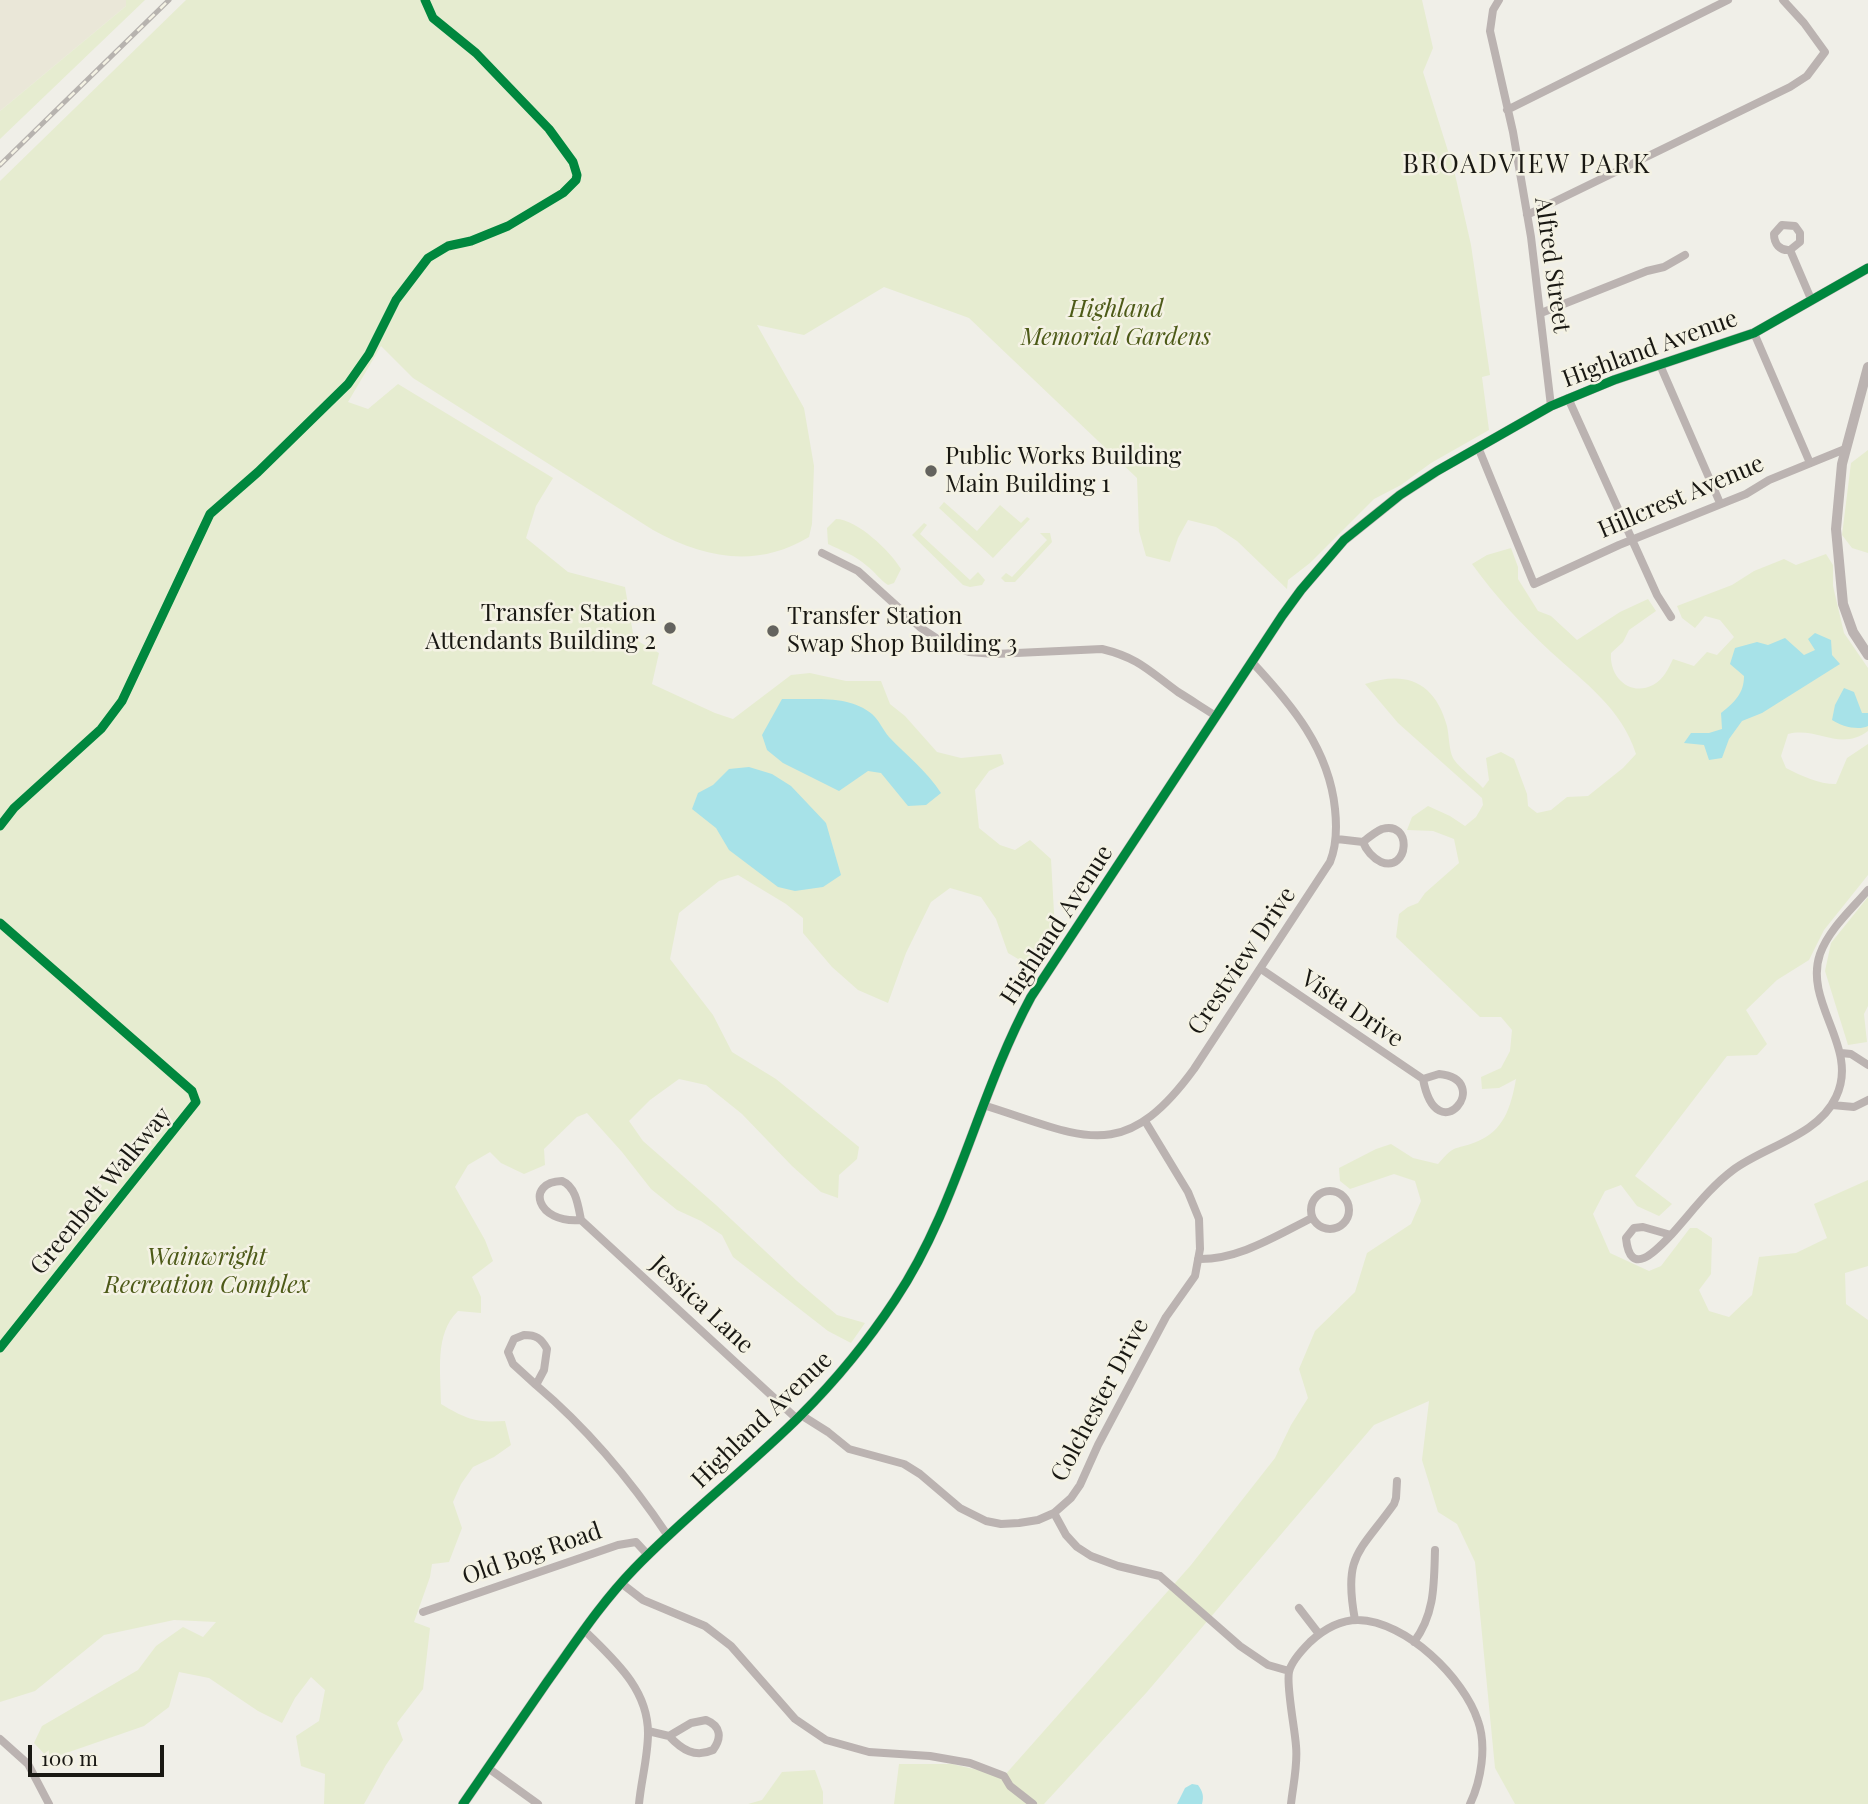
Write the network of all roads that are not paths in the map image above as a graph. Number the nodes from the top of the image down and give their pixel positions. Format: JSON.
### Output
{"nodes":[{"id":1,"x":1728,"y":0,"type":"edge"},
{"id":2,"x":1783,"y":0,"type":"edge"},
{"id":3,"x":1497,"y":3,"type":"edge"},
{"id":4,"x":1507,"y":110,"type":"junction"},
{"id":5,"x":1527,"y":215,"type":"junction"},
{"id":6,"x":1790,"y":250,"type":"dead end"},
{"id":7,"x":1685,"y":255,"type":"dead end"},
{"id":8,"x":1868,"y":268,"type":"edge"},
{"id":9,"x":1811,"y":299,"type":"junction"},
{"id":10,"x":1541,"y":313,"type":"junction"},
{"id":11,"x":1754,"y":333,"type":"junction"},
{"id":12,"x":1660,"y":365,"type":"junction"},
{"id":13,"x":1868,"y":367,"type":"edge"},
{"id":14,"x":1568,"y":398,"type":"junction"},
{"id":15,"x":1551,"y":406,"type":"junction"},
{"id":16,"x":1478,"y":447,"type":"junction"},
{"id":17,"x":1845,"y":449,"type":"junction"},
{"id":18,"x":1810,"y":463,"type":"junction"},
{"id":19,"x":1720,"y":503,"type":"junction"},
{"id":20,"x":1632,"y":540,"type":"junction"},
{"id":21,"x":822,"y":554,"type":"dead end"},
{"id":22,"x":1671,"y":617,"type":"dead end"},
{"id":23,"x":1868,"y":656,"type":"edge"},
{"id":24,"x":1252,"y":662,"type":"junction"},
{"id":25,"x":1216,"y":716,"type":"junction"},
{"id":26,"x":1337,"y":839,"type":"junction"},
{"id":27,"x":1363,"y":842,"type":"junction"},
{"id":28,"x":1868,"y":890,"type":"edge"},
{"id":29,"x":1261,"y":969,"type":"junction"},
{"id":30,"x":1841,"y":1053,"type":"junction"},
{"id":31,"x":1868,"y":1065,"type":"edge"},
{"id":32,"x":1423,"y":1079,"type":"junction"},
{"id":33,"x":1868,"y":1100,"type":"edge"},
{"id":34,"x":983,"y":1105,"type":"junction"},
{"id":35,"x":1832,"y":1105,"type":"junction"},
{"id":36,"x":1145,"y":1121,"type":"junction"},
{"id":37,"x":1312,"y":1218,"type":"junction"},
{"id":38,"x":581,"y":1220,"type":"junction"},
{"id":39,"x":1671,"y":1235,"type":"junction"},
{"id":40,"x":1198,"y":1259,"type":"junction"},
{"id":41,"x":536,"y":1385,"type":"junction"},
{"id":42,"x":799,"y":1417,"type":"junction"},
{"id":43,"x":836,"y":1439,"type":"joint"},
{"id":44,"x":1397,"y":1481,"type":"dead end"},
{"id":45,"x":1054,"y":1513,"type":"junction"},
{"id":46,"x":668,"y":1536,"type":"junction"},
{"id":47,"x":1435,"y":1550,"type":"dead end"},
{"id":48,"x":648,"y":1555,"type":"junction"},
{"id":49,"x":621,"y":1583,"type":"junction"},
{"id":50,"x":1299,"y":1608,"type":"dead end"},
{"id":51,"x":423,"y":1612,"type":"dead end"},
{"id":52,"x":1355,"y":1620,"type":"junction"},
{"id":53,"x":584,"y":1630,"type":"junction"},
{"id":54,"x":1319,"y":1634,"type":"junction"},
{"id":55,"x":1414,"y":1642,"type":"junction"},
{"id":56,"x":1289,"y":1671,"type":"junction"},
{"id":57,"x":648,"y":1731,"type":"junction"},
{"id":58,"x":669,"y":1736,"type":"junction"},
{"id":59,"x":0,"y":1739,"type":"edge"},
{"id":60,"x":488,"y":1768,"type":"junction"},
{"id":61,"x":49,"y":1804,"type":"edge"},
{"id":62,"x":463,"y":1804,"type":"edge"},
{"id":63,"x":538,"y":1804,"type":"edge"},
{"id":64,"x":639,"y":1804,"type":"edge"},
{"id":65,"x":1032,"y":1804,"type":"edge"},
{"id":66,"x":1291,"y":1804,"type":"edge"},
{"id":67,"x":1470,"y":1804,"type":"edge"}],
"edges":[{"from":1,"to":4,"type":"street"},
{"from":2,"to":5,"type":"street"},
{"from":3,"to":4,"type":"street","name":"Alfred Street"},
{"from":4,"to":5,"type":"street","name":"Alfred Street"},
{"from":5,"to":10,"type":"street","name":"Alfred Street"},
{"from":6,"to":9,"type":"street"},
{"from":7,"to":10,"type":"street"},
{"from":8,"to":9,"type":"street","name":"Highland Avenue"},
{"from":9,"to":11,"type":"street","name":"Highland Avenue"},
{"from":10,"to":15,"type":"street","name":"Alfred Street"},
{"from":11,"to":12,"type":"street","name":"Highland Avenue"},
{"from":11,"to":18,"type":"street"},
{"from":12,"to":14,"type":"street","name":"Highland Avenue"},
{"from":12,"to":19,"type":"street"},
{"from":13,"to":17,"type":"street"},
{"from":14,"to":15,"type":"street","name":"Highland Avenue"},
{"from":14,"to":20,"type":"street"},
{"from":15,"to":16,"type":"street","name":"Highland Avenue"},
{"from":16,"to":20,"type":"street","name":"Hillcrest Avenue"},
{"from":16,"to":24,"type":"street","name":"Highland Avenue"},
{"from":17,"to":18,"type":"street","name":"Hillcrest Avenue"},
{"from":17,"to":23,"type":"street"},
{"from":18,"to":19,"type":"street","name":"Hillcrest Avenue"},
{"from":19,"to":20,"type":"street","name":"Hillcrest Avenue"},
{"from":20,"to":22,"type":"street"},
{"from":21,"to":25,"type":"street"},
{"from":24,"to":25,"type":"street","name":"Highland Avenue"},
{"from":24,"to":26,"type":"street","name":"Crestview Drive"},
{"from":25,"to":34,"type":"street","name":"Highland Avenue"},
{"from":26,"to":27,"type":"street"},
{"from":26,"to":29,"type":"street","name":"Crestview Drive"},
{"from":27,"to":27,"type":"street"},
{"from":28,"to":30,"type":"street"},
{"from":29,"to":32,"type":"street","name":"Vista Drive"},
{"from":29,"to":36,"type":"street","name":"Crestview Drive"},
{"from":30,"to":31,"type":"street"},
{"from":30,"to":35,"type":"street"},
{"from":32,"to":32,"type":"street"},
{"from":33,"to":35,"type":"street"},
{"from":34,"to":36,"type":"street","name":"Crestview Drive"},
{"from":34,"to":42,"type":"street","name":"Highland Avenue"},
{"from":35,"to":39,"type":"street"},
{"from":36,"to":40,"type":"street","name":"Colchester Drive"},
{"from":37,"to":37,"type":"street"},
{"from":37,"to":40,"type":"street"},
{"from":38,"to":38,"type":"street"},
{"from":38,"to":42,"type":"street","name":"Jessica Lane"},
{"from":39,"to":39,"type":"street"},
{"from":40,"to":45,"type":"street","name":"Colchester Drive"},
{"from":41,"to":41,"type":"street"},
{"from":41,"to":46,"type":"street"},
{"from":42,"to":43,"type":"street","name":"Jessica Lane"},
{"from":42,"to":46,"type":"street","name":"Highland Avenue"},
{"from":43,"to":45,"type":"street","name":"Colchester Drive"},
{"from":44,"to":52,"type":"street"},
{"from":45,"to":56,"type":"street"},
{"from":46,"to":48,"type":"street","name":"Highland Avenue"},
{"from":47,"to":55,"type":"street"},
{"from":48,"to":49,"type":"street","name":"Highland Avenue"},
{"from":48,"to":51,"type":"street","name":"Old Bog Road"},
{"from":49,"to":53,"type":"street","name":"Highland Avenue"},
{"from":49,"to":65,"type":"street"},
{"from":50,"to":54,"type":"street"},
{"from":52,"to":54,"type":"street"},
{"from":52,"to":55,"type":"street"},
{"from":53,"to":57,"type":"street"},
{"from":53,"to":60,"type":"street","name":"Highland Avenue"},
{"from":54,"to":56,"type":"street"},
{"from":55,"to":67,"type":"street"},
{"from":56,"to":66,"type":"street"},
{"from":57,"to":58,"type":"street"},
{"from":57,"to":64,"type":"street"},
{"from":58,"to":58,"type":"street"},
{"from":59,"to":61,"type":"street"},
{"from":60,"to":62,"type":"street","name":"Highland Avenue"},
{"from":60,"to":63,"type":"street"}]}
